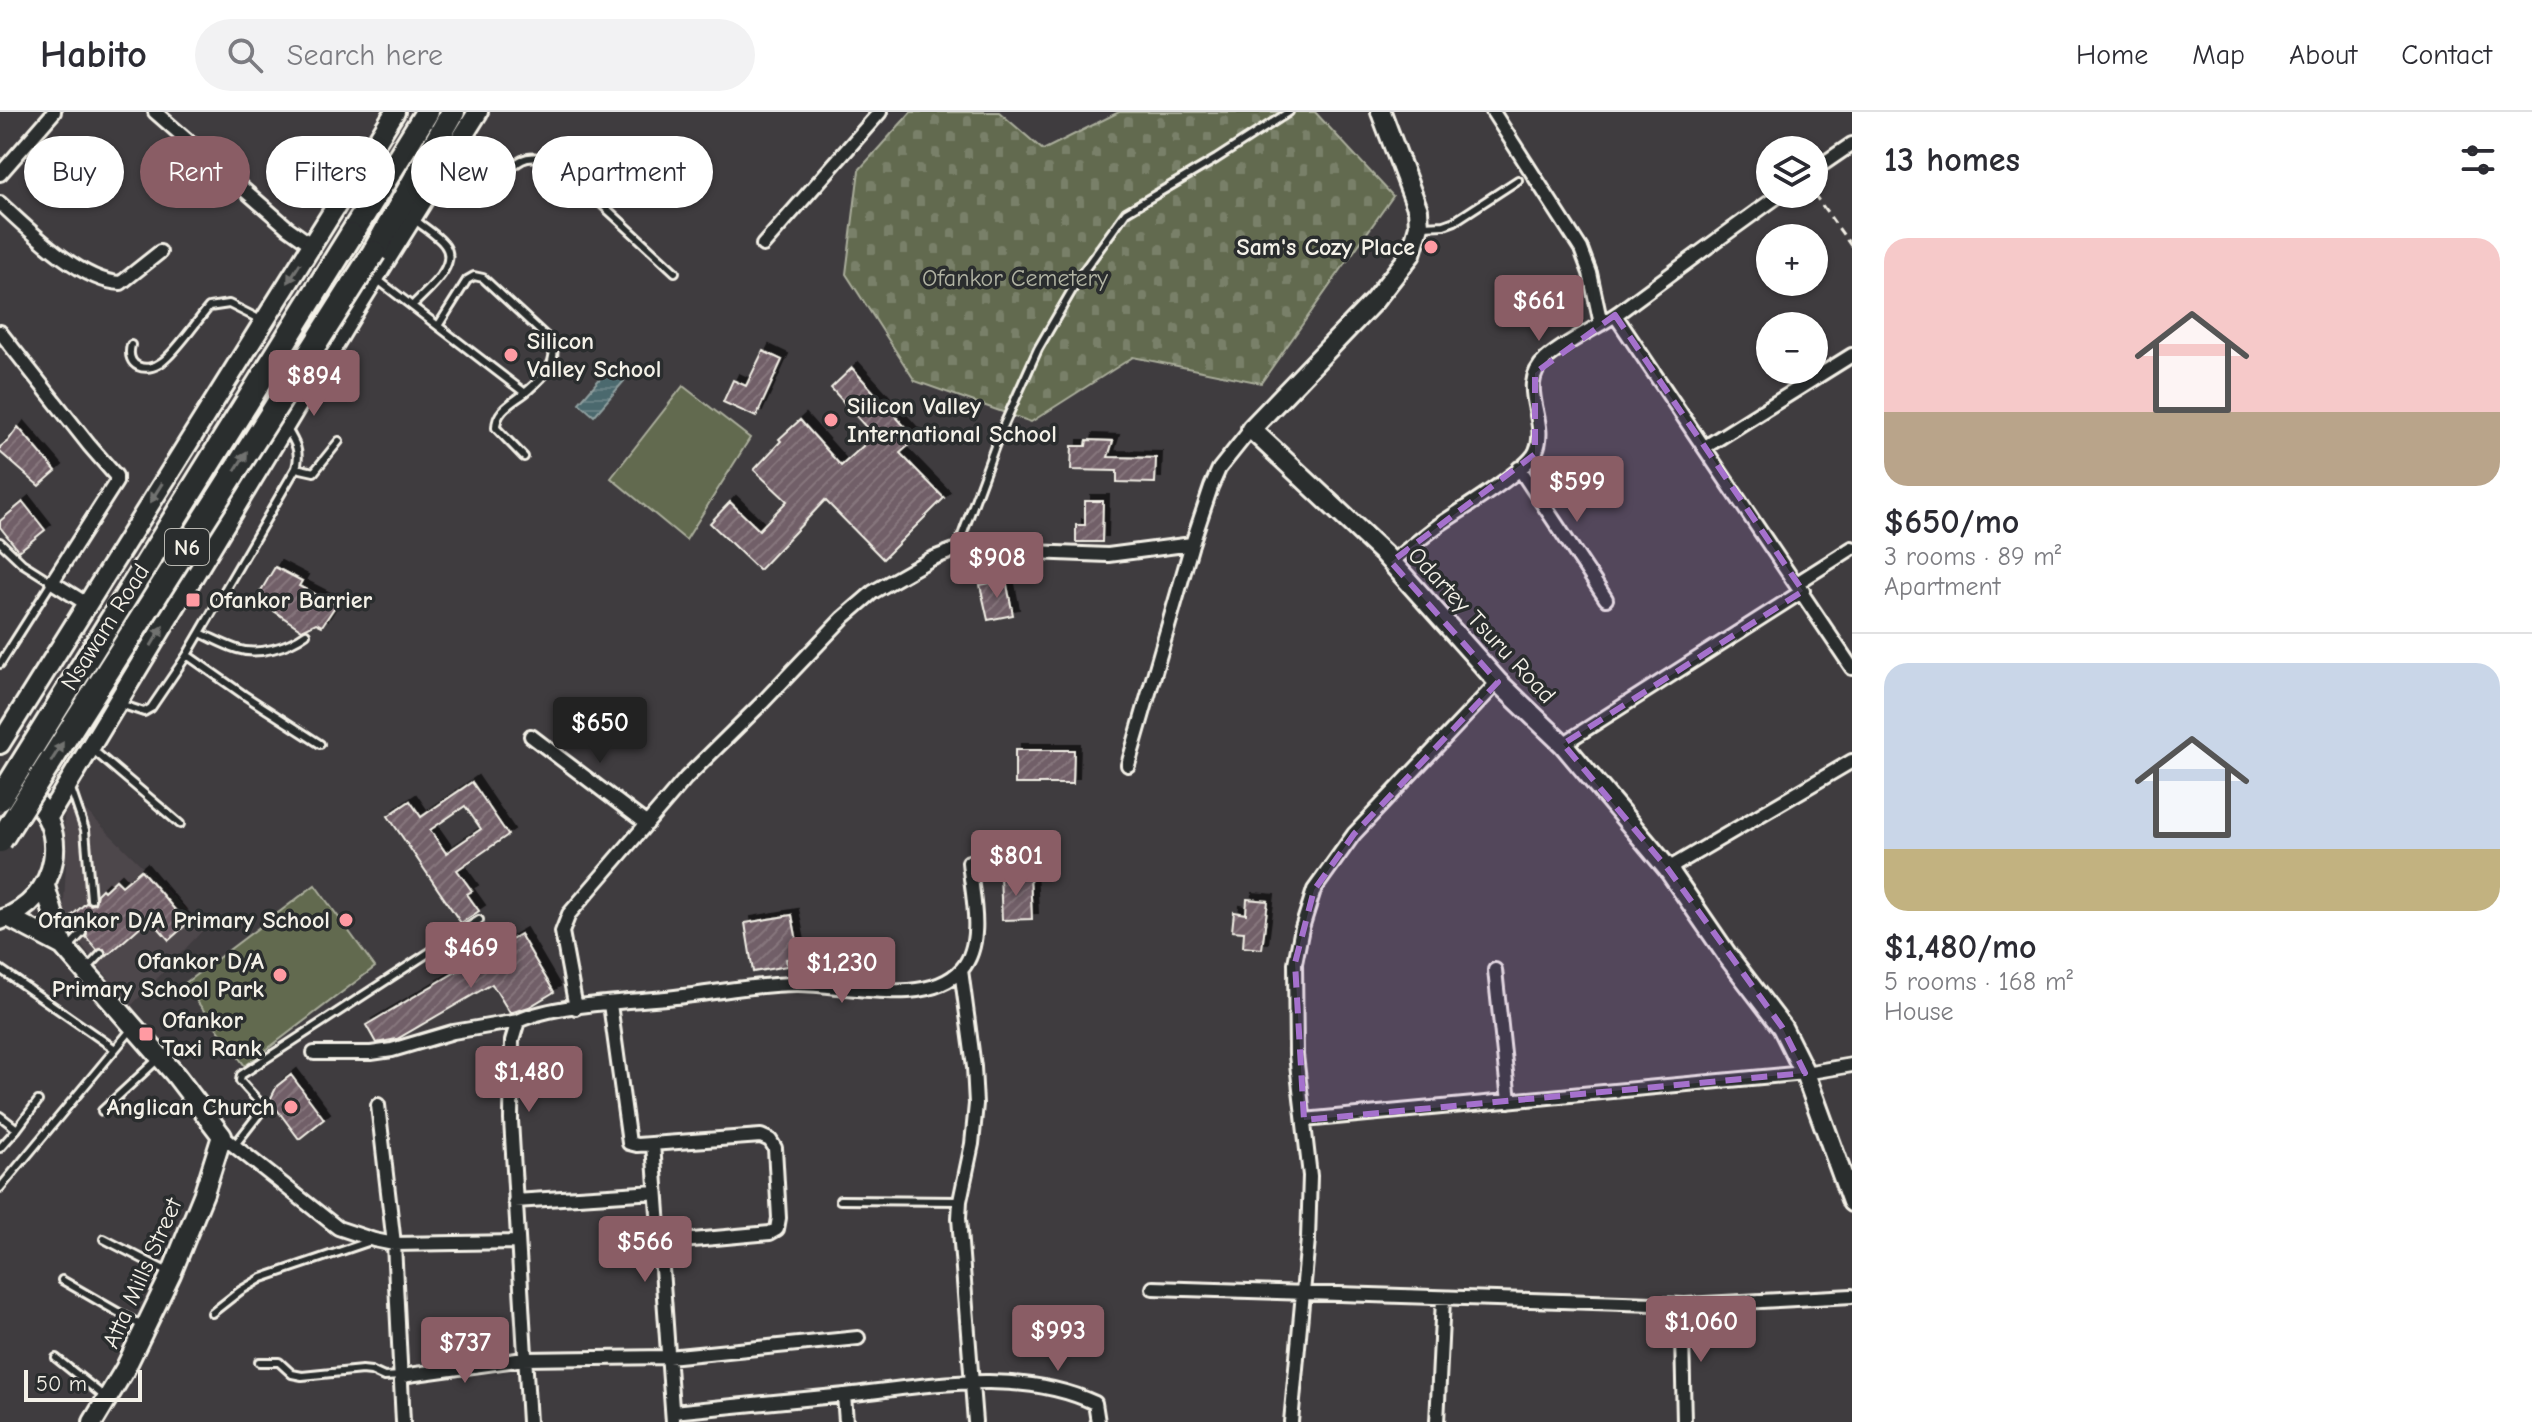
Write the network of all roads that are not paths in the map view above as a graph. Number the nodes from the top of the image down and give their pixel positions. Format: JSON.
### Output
{"nodes":[{"id":1,"x":155,"y":112,"type":"edge"},
{"id":2,"x":395,"y":112,"type":"edge"},
{"id":3,"x":427,"y":112,"type":"edge"},
{"id":4,"x":453,"y":112,"type":"edge"},
{"id":5,"x":478,"y":112,"type":"edge"},
{"id":6,"x":880,"y":112,"type":"edge"},
{"id":7,"x":1289,"y":112,"type":"edge"},
{"id":8,"x":1381,"y":112,"type":"edge"},
{"id":9,"x":1493,"y":112,"type":"edge"},
{"id":10,"x":50,"y":113,"type":"edge"},
{"id":11,"x":463,"y":136,"type":"edge"},
{"id":12,"x":1852,"y":144,"type":"edge"},
{"id":13,"x":1828,"y":160,"type":"edge"},
{"id":14,"x":516,"y":166,"type":"edge"},
{"id":15,"x":0,"y":174,"type":"edge"},
{"id":16,"x":1518,"y":180,"type":"dead end"},
{"id":17,"x":0,"y":203,"type":"edge"},
{"id":18,"x":418,"y":208,"type":"edge"},
{"id":19,"x":1762,"y":208,"type":"edge"},
{"id":20,"x":412,"y":218,"type":"junction"},
{"id":21,"x":1419,"y":226,"type":"junction"},
{"id":22,"x":312,"y":245,"type":"junction"},
{"id":23,"x":763,"y":245,"type":"dead end"},
{"id":24,"x":160,"y":252,"type":"dead end"},
{"id":25,"x":675,"y":272,"type":"dead end"},
{"id":26,"x":375,"y":278,"type":"junction"},
{"id":27,"x":412,"y":306,"type":"junction"},
{"id":28,"x":1615,"y":315,"type":"junction"},
{"id":29,"x":264,"y":322,"type":"junction"},
{"id":30,"x":1601,"y":324,"type":"junction"},
{"id":31,"x":438,"y":326,"type":"junction"},
{"id":32,"x":0,"y":332,"type":"edge"},
{"id":33,"x":131,"y":345,"type":"dead end"},
{"id":34,"x":1852,"y":355,"type":"edge"},
{"id":35,"x":525,"y":393,"type":"junction"},
{"id":36,"x":285,"y":426,"type":"junction"},
{"id":37,"x":1251,"y":429,"type":"junction"},
{"id":38,"x":339,"y":441,"type":"dead end"},
{"id":39,"x":1705,"y":447,"type":"junction"},
{"id":40,"x":524,"y":457,"type":"dead end"},
{"id":41,"x":296,"y":468,"type":"junction"},
{"id":42,"x":1519,"y":468,"type":"junction"},
{"id":43,"x":0,"y":542,"type":"edge"},
{"id":44,"x":1192,"y":544,"type":"junction"},
{"id":45,"x":1852,"y":548,"type":"edge"},
{"id":46,"x":957,"y":549,"type":"junction"},
{"id":47,"x":1391,"y":562,"type":"junction"},
{"id":48,"x":52,"y":582,"type":"junction"},
{"id":49,"x":1800,"y":587,"type":"junction"},
{"id":50,"x":1606,"y":599,"type":"dead end"},
{"id":51,"x":87,"y":604,"type":"junction"},
{"id":52,"x":200,"y":633,"type":"junction"},
{"id":53,"x":306,"y":634,"type":"dead end"},
{"id":54,"x":187,"y":655,"type":"junction"},
{"id":55,"x":0,"y":664,"type":"edge"},
{"id":56,"x":1852,"y":668,"type":"edge"},
{"id":57,"x":1498,"y":682,"type":"junction"},
{"id":58,"x":117,"y":703,"type":"junction"},
{"id":59,"x":531,"y":736,"type":"dead end"},
{"id":60,"x":0,"y":744,"type":"edge"},
{"id":61,"x":320,"y":744,"type":"dead end"},
{"id":62,"x":1563,"y":744,"type":"junction"},
{"id":63,"x":90,"y":747,"type":"junction"},
{"id":64,"x":1852,"y":761,"type":"edge"},
{"id":65,"x":1128,"y":765,"type":"dead end"},
{"id":66,"x":0,"y":779,"type":"edge"},
{"id":67,"x":69,"y":782,"type":"junction"},
{"id":68,"x":0,"y":799,"type":"edge"},
{"id":69,"x":48,"y":817,"type":"junction"},
{"id":70,"x":180,"y":824,"type":"dead end"},
{"id":71,"x":647,"y":824,"type":"junction"},
{"id":72,"x":0,"y":841,"type":"edge"},
{"id":73,"x":969,"y":862,"type":"dead end"},
{"id":74,"x":1668,"y":869,"type":"junction"},
{"id":75,"x":45,"y":886,"type":"junction"},
{"id":76,"x":91,"y":899,"type":"dead end"},
{"id":77,"x":4,"y":919,"type":"edge"},
{"id":78,"x":479,"y":920,"type":"dead end"},
{"id":79,"x":82,"y":933,"type":"dead end"},
{"id":80,"x":64,"y":948,"type":"junction"},
{"id":81,"x":101,"y":954,"type":"dead end"},
{"id":82,"x":0,"y":969,"type":"edge"},
{"id":83,"x":961,"y":970,"type":"junction"},
{"id":84,"x":1495,"y":970,"type":"dead end"},
{"id":85,"x":84,"y":972,"type":"junction"},
{"id":86,"x":610,"y":1004,"type":"junction"},
{"id":87,"x":576,"y":1008,"type":"junction"},
{"id":88,"x":518,"y":1021,"type":"junction"},
{"id":89,"x":133,"y":1027,"type":"junction"},
{"id":90,"x":115,"y":1049,"type":"junction"},
{"id":91,"x":314,"y":1053,"type":"dead end"},
{"id":92,"x":160,"y":1058,"type":"junction"},
{"id":93,"x":1852,"y":1065,"type":"edge"},
{"id":94,"x":1805,"y":1073,"type":"junction"},
{"id":95,"x":38,"y":1101,"type":"dead end"},
{"id":96,"x":1509,"y":1101,"type":"junction"},
{"id":97,"x":378,"y":1105,"type":"dead end"},
{"id":98,"x":102,"y":1111,"type":"dead end"},
{"id":99,"x":0,"y":1116,"type":"edge"},
{"id":100,"x":1304,"y":1120,"type":"junction"},
{"id":101,"x":17,"y":1129,"type":"junction"},
{"id":102,"x":228,"y":1141,"type":"junction"},
{"id":103,"x":653,"y":1144,"type":"junction"},
{"id":104,"x":0,"y":1148,"type":"edge"},
{"id":105,"x":0,"y":1188,"type":"edge"},
{"id":106,"x":656,"y":1192,"type":"junction"},
{"id":107,"x":840,"y":1200,"type":"dead end"},
{"id":108,"x":515,"y":1201,"type":"junction"},
{"id":109,"x":960,"y":1201,"type":"junction"},
{"id":110,"x":1852,"y":1202,"type":"edge"},
{"id":111,"x":104,"y":1239,"type":"dead end"},
{"id":112,"x":374,"y":1240,"type":"junction"},
{"id":113,"x":517,"y":1242,"type":"junction"},
{"id":114,"x":660,"y":1243,"type":"junction"},
{"id":115,"x":394,"y":1244,"type":"junction"},
{"id":116,"x":171,"y":1274,"type":"junction"},
{"id":117,"x":62,"y":1280,"type":"dead end"},
{"id":118,"x":1153,"y":1288,"type":"dead end"},
{"id":119,"x":1301,"y":1293,"type":"junction"},
{"id":120,"x":1852,"y":1296,"type":"edge"},
{"id":121,"x":1443,"y":1299,"type":"junction"},
{"id":122,"x":1685,"y":1305,"type":"junction"},
{"id":123,"x":212,"y":1313,"type":"dead end"},
{"id":124,"x":145,"y":1328,"type":"junction"},
{"id":125,"x":858,"y":1338,"type":"dead end"},
{"id":126,"x":668,"y":1357,"type":"junction"},
{"id":127,"x":56,"y":1358,"type":"dead end"},
{"id":128,"x":524,"y":1359,"type":"junction"},
{"id":129,"x":259,"y":1362,"type":"dead end"},
{"id":130,"x":401,"y":1376,"type":"junction"},
{"id":131,"x":970,"y":1381,"type":"junction"},
{"id":132,"x":844,"y":1395,"type":"junction"},
{"id":133,"x":107,"y":1399,"type":"junction"},
{"id":134,"x":673,"y":1417,"type":"edge"},
{"id":135,"x":93,"y":1422,"type":"edge"},
{"id":136,"x":403,"y":1422,"type":"edge"},
{"id":137,"x":529,"y":1422,"type":"edge"},
{"id":138,"x":846,"y":1422,"type":"edge"},
{"id":139,"x":975,"y":1422,"type":"edge"},
{"id":140,"x":1098,"y":1422,"type":"edge"},
{"id":141,"x":1291,"y":1422,"type":"edge"},
{"id":142,"x":1437,"y":1422,"type":"edge"},
{"id":143,"x":1684,"y":1422,"type":"edge"}],
"edges":[{"from":1,"to":22,"type":"street"},
{"from":2,"to":22,"type":"main road"},
{"from":3,"to":68,"type":"highway","name":"Nsawam Road","number":"N6","bridge":true},
{"from":72,"to":4,"type":"highway","name":"Nsawam Road","number":"N6","one_way":true,"bridge":true},
{"from":5,"to":11,"type":"main road"},
{"from":6,"to":23,"type":"street"},
{"from":7,"to":46,"type":"lane"},
{"from":8,"to":21,"type":"main road"},
{"from":9,"to":30,"type":"street"},
{"from":10,"to":15,"type":"street"},
{"from":12,"to":13,"type":"street"},
{"from":14,"to":25,"type":"lane"},
{"from":16,"to":21,"type":"lane"},
{"from":17,"to":24,"type":"street"},
{"from":18,"to":20,"type":"main road"},
{"from":19,"to":28,"type":"street"},
{"from":20,"to":26,"type":"main road"},
{"from":20,"to":27,"type":"lane"},
{"from":21,"to":37,"type":"main road"},
{"from":22,"to":29,"type":"main road","one_way":true},
{"from":26,"to":27,"type":"lane"},
{"from":26,"to":36,"type":"main road"},
{"from":27,"to":31,"type":"lane"},
{"from":28,"to":30,"type":"street"},
{"from":28,"to":39,"type":"street"},
{"from":29,"to":33,"type":"lane"},
{"from":29,"to":51,"type":"main road","one_way":true},
{"from":30,"to":42,"type":"street"},
{"from":31,"to":35,"type":"lane"},
{"from":31,"to":35,"type":"lane"},
{"from":32,"to":48,"type":"street"},
{"from":34,"to":39,"type":"street"},
{"from":35,"to":40,"type":"lane"},
{"from":36,"to":41,"type":"lane"},
{"from":58,"to":36,"type":"main road","one_way":true},
{"from":37,"to":44,"type":"street"},
{"from":37,"to":47,"type":"main road","name":"Odartey Tsuru Road"},
{"from":38,"to":41,"type":"lane"},
{"from":39,"to":49,"type":"street"},
{"from":41,"to":52,"type":"lane"},
{"from":42,"to":47,"type":"street"},
{"from":42,"to":50,"type":"street"},
{"from":43,"to":48,"type":"lane"},
{"from":44,"to":46,"type":"street"},
{"from":44,"to":65,"type":"street"},
{"from":45,"to":49,"type":"street"},
{"from":46,"to":71,"type":"street"},
{"from":47,"to":57,"type":"main road","name":"Odartey Tsuru Road"},
{"from":48,"to":51,"type":"street"},
{"from":48,"to":55,"type":"lane"},
{"from":49,"to":56,"type":"street"},
{"from":49,"to":62,"type":"street"},
{"from":51,"to":60,"type":"main road"},
{"from":52,"to":53,"type":"lane"},
{"from":52,"to":54,"type":"lane"},
{"from":54,"to":58,"type":"lane"},
{"from":54,"to":61,"type":"lane"},
{"from":57,"to":62,"type":"main road","name":"Odartey Tsuru Road"},
{"from":57,"to":100,"type":"street"},
{"from":58,"to":63,"type":"main road"},
{"from":59,"to":71,"type":"street"},
{"from":62,"to":74,"type":"main road","name":"Odartey Tsuru Road"},
{"from":63,"to":67,"type":"main road"},
{"from":63,"to":70,"type":"lane"},
{"from":64,"to":74,"type":"street"},
{"from":66,"to":69,"type":"main road"},
{"from":67,"to":69,"type":"main road"},
{"from":67,"to":76,"type":"lane"},
{"from":69,"to":75,"type":"main road"},
{"from":71,"to":87,"type":"street"},
{"from":73,"to":83,"type":"street"},
{"from":74,"to":94,"type":"main road","name":"Odartey Tsuru Road"},
{"from":75,"to":77,"type":"main road"},
{"from":75,"to":80,"type":"main road"},
{"from":77,"to":80,"type":"main road"},
{"from":78,"to":102,"type":"lane"},
{"from":79,"to":80,"type":"lane"},
{"from":80,"to":85,"type":"main road"},
{"from":81,"to":85,"type":"lane"},
{"from":82,"to":90,"type":"lane"},
{"from":83,"to":86,"type":"street"},
{"from":83,"to":109,"type":"street"},
{"from":84,"to":96,"type":"street"},
{"from":85,"to":89,"type":"main road"},
{"from":86,"to":87,"type":"street"},
{"from":86,"to":103,"type":"street"},
{"from":87,"to":88,"type":"street"},
{"from":88,"to":91,"type":"street"},
{"from":88,"to":108,"type":"street"},
{"from":89,"to":90,"type":"lane"},
{"from":89,"to":92,"type":"main road"},
{"from":90,"to":105,"type":"lane"},
{"from":92,"to":98,"type":"lane"},
{"from":92,"to":102,"type":"main road"},
{"from":93,"to":94,"type":"street"},
{"from":94,"to":96,"type":"street"},
{"from":94,"to":110,"type":"main road","name":"Odartey Tsuru Road"},
{"from":95,"to":101,"type":"lane"},
{"from":96,"to":100,"type":"street"},
{"from":97,"to":115,"type":"street"},
{"from":99,"to":101,"type":"lane"},
{"from":100,"to":119,"type":"street"},
{"from":101,"to":104,"type":"lane"},
{"from":102,"to":112,"type":"street"},
{"from":102,"to":116,"type":"main road","name":"Atta Mills Street"},
{"from":103,"to":106,"type":"street"},
{"from":103,"to":114,"type":"street"},
{"from":106,"to":108,"type":"street"},
{"from":106,"to":114,"type":"street"},
{"from":107,"to":109,"type":"lane"},
{"from":108,"to":113,"type":"street"},
{"from":109,"to":131,"type":"street"},
{"from":111,"to":116,"type":"lane"},
{"from":112,"to":115,"type":"street"},
{"from":112,"to":123,"type":"lane"},
{"from":113,"to":115,"type":"street"},
{"from":113,"to":128,"type":"street"},
{"from":114,"to":126,"type":"street"},
{"from":115,"to":130,"type":"street"},
{"from":116,"to":124,"type":"main road","name":"Atta Mills Street"},
{"from":117,"to":124,"type":"lane"},
{"from":118,"to":119,"type":"street"},
{"from":119,"to":121,"type":"street"},
{"from":119,"to":141,"type":"street"},
{"from":120,"to":122,"type":"street"},
{"from":121,"to":122,"type":"street"},
{"from":121,"to":142,"type":"street"},
{"from":122,"to":143,"type":"street"},
{"from":124,"to":133,"type":"main road","name":"Atta Mills Street"},
{"from":125,"to":126,"type":"street"},
{"from":126,"to":128,"type":"street"},
{"from":126,"to":134,"type":"street"},
{"from":127,"to":133,"type":"lane"},
{"from":128,"to":130,"type":"street"},
{"from":128,"to":137,"type":"street"},
{"from":129,"to":130,"type":"lane"},
{"from":130,"to":136,"type":"street"},
{"from":131,"to":132,"type":"street"},
{"from":131,"to":139,"type":"street"},
{"from":131,"to":140,"type":"street"},
{"from":132,"to":134,"type":"street"},
{"from":132,"to":138,"type":"street"},
{"from":133,"to":135,"type":"main road","name":"Atta Mills Street"}]}
